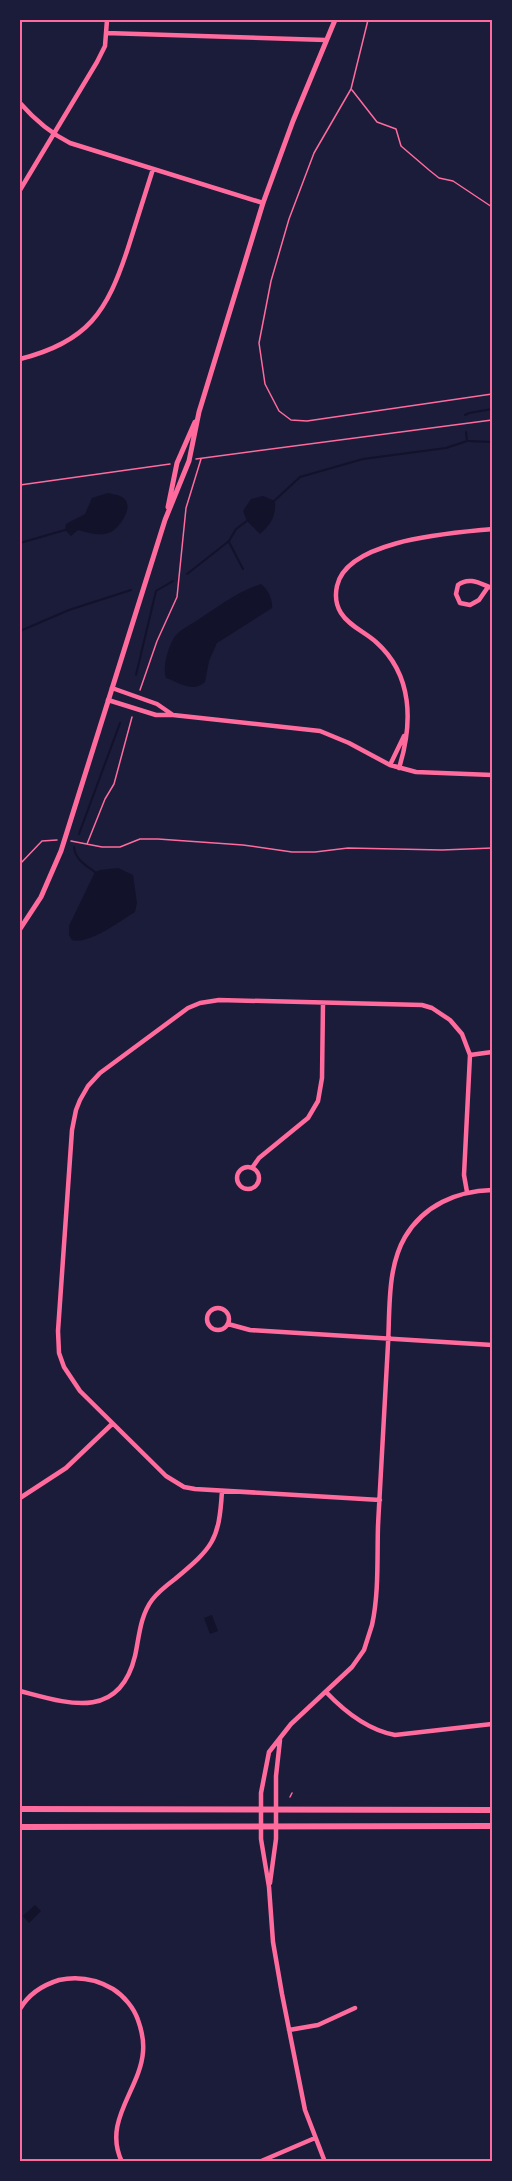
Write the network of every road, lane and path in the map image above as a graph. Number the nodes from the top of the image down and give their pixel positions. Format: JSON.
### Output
{"nodes":[{"id":1,"x":107,"y":20,"type":"edge"},
{"id":2,"x":335,"y":20,"type":"edge"},
{"id":3,"x":368,"y":20,"type":"edge"},
{"id":4,"x":106,"y":33,"type":"junction"},
{"id":5,"x":326,"y":40,"type":"junction"},
{"id":6,"x":351,"y":89,"type":"junction"},
{"id":7,"x":20,"y":103,"type":"edge"},
{"id":8,"x":53,"y":135,"type":"junction"},
{"id":9,"x":153,"y":169,"type":"junction"},
{"id":10,"x":20,"y":190,"type":"edge"},
{"id":11,"x":263,"y":203,"type":"junction"},
{"id":12,"x":492,"y":207,"type":"edge"},
{"id":13,"x":20,"y":359,"type":"edge"},
{"id":14,"x":492,"y":394,"type":"edge"},
{"id":15,"x":199,"y":412,"type":"junction"},
{"id":16,"x":492,"y":420,"type":"edge"},
{"id":17,"x":202,"y":458,"type":"junction"},
{"id":18,"x":198,"y":459,"type":"dead end"},
{"id":19,"x":170,"y":464,"type":"dead end"},
{"id":20,"x":20,"y":485,"type":"edge"},
{"id":21,"x":165,"y":520,"type":"junction"},
{"id":22,"x":492,"y":529,"type":"edge"},
{"id":23,"x":490,"y":588,"type":"edge"},
{"id":24,"x":112,"y":688,"type":"junction"},
{"id":25,"x":140,"y":690,"type":"dead end"},
{"id":26,"x":108,"y":700,"type":"junction"},
{"id":27,"x":173,"y":715,"type":"junction"},
{"id":28,"x":132,"y":717,"type":"dead end"},
{"id":29,"x":406,"y":734,"type":"junction"},
{"id":30,"x":390,"y":765,"type":"junction"},
{"id":31,"x":399,"y":768,"type":"junction"},
{"id":32,"x":492,"y":775,"type":"edge"},
{"id":33,"x":56,"y":840,"type":"dead end"},
{"id":34,"x":71,"y":841,"type":"dead end"},
{"id":35,"x":87,"y":844,"type":"junction"},
{"id":36,"x":492,"y":848,"type":"edge"},
{"id":37,"x":20,"y":864,"type":"edge"},
{"id":38,"x":20,"y":929,"type":"edge"},
{"id":39,"x":323,"y":1003,"type":"junction"},
{"id":40,"x":492,"y":1052,"type":"edge"},
{"id":41,"x":470,"y":1055,"type":"junction"},
{"id":42,"x":252,"y":1168,"type":"junction"},
{"id":43,"x":492,"y":1190,"type":"edge"},
{"id":44,"x":467,"y":1192,"type":"junction"},
{"id":45,"x":228,"y":1324,"type":"junction"},
{"id":46,"x":388,"y":1339,"type":"junction"},
{"id":47,"x":492,"y":1346,"type":"edge"},
{"id":48,"x":112,"y":1424,"type":"junction"},
{"id":49,"x":222,"y":1491,"type":"junction"},
{"id":50,"x":20,"y":1498,"type":"edge"},
{"id":51,"x":380,"y":1500,"type":"junction"},
{"id":52,"x":20,"y":1691,"type":"edge"},
{"id":53,"x":326,"y":1692,"type":"junction"},
{"id":54,"x":492,"y":1724,"type":"edge"},
{"id":55,"x":280,"y":1740,"type":"junction"},
{"id":56,"x":292,"y":1793,"type":"dead end"},
{"id":57,"x":290,"y":1797,"type":"dead end"},
{"id":58,"x":20,"y":1809,"type":"edge"},
{"id":59,"x":260,"y":1809,"type":"junction"},
{"id":60,"x":277,"y":1809,"type":"junction"},
{"id":61,"x":492,"y":1810,"type":"edge"},
{"id":62,"x":492,"y":1826,"type":"edge"},
{"id":63,"x":20,"y":1827,"type":"edge"},
{"id":64,"x":260,"y":1827,"type":"junction"},
{"id":65,"x":277,"y":1827,"type":"junction"},
{"id":66,"x":269,"y":1887,"type":"junction"},
{"id":67,"x":356,"y":2008,"type":"dead end"},
{"id":68,"x":20,"y":2009,"type":"edge"},
{"id":69,"x":289,"y":2030,"type":"junction"},
{"id":70,"x":315,"y":2138,"type":"junction"},
{"id":71,"x":122,"y":2162,"type":"edge"},
{"id":72,"x":259,"y":2162,"type":"edge"},
{"id":73,"x":325,"y":2162,"type":"edge"}],
"edges":[{"from":1,"to":4,"type":"street"},
{"from":2,"to":5,"type":"street"},
{"from":3,"to":6,"type":"path"},
{"from":4,"to":5,"type":"street"},
{"from":4,"to":8,"type":"street"},
{"from":5,"to":11,"type":"street"},
{"from":6,"to":12,"type":"path"},
{"from":6,"to":14,"type":"path"},
{"from":7,"to":8,"type":"street"},
{"from":8,"to":9,"type":"street"},
{"from":8,"to":10,"type":"street"},
{"from":9,"to":11,"type":"street"},
{"from":9,"to":13,"type":"street"},
{"from":11,"to":15,"type":"street"},
{"from":15,"to":21,"type":"street"},
{"from":15,"to":21,"type":"street"},
{"from":16,"to":17,"type":"path"},
{"from":17,"to":18,"type":"path"},
{"from":17,"to":25,"type":"path"},
{"from":19,"to":20,"type":"path"},
{"from":21,"to":24,"type":"street"},
{"from":22,"to":29,"type":"street"},
{"from":23,"to":23,"type":"street"},
{"from":24,"to":26,"type":"street"},
{"from":24,"to":27,"type":"street"},
{"from":26,"to":27,"type":"street"},
{"from":26,"to":38,"type":"street"},
{"from":27,"to":30,"type":"street"},
{"from":28,"to":35,"type":"path"},
{"from":29,"to":30,"type":"street"},
{"from":29,"to":31,"type":"street"},
{"from":30,"to":31,"type":"street"},
{"from":31,"to":32,"type":"street"},
{"from":33,"to":37,"type":"path"},
{"from":34,"to":35,"type":"path"},
{"from":35,"to":36,"type":"path"},
{"from":39,"to":41,"type":"street"},
{"from":39,"to":42,"type":"street"},
{"from":39,"to":48,"type":"street"},
{"from":40,"to":41,"type":"street"},
{"from":41,"to":44,"type":"street"},
{"from":42,"to":42,"type":"street"},
{"from":43,"to":44,"type":"street"},
{"from":44,"to":46,"type":"street"},
{"from":45,"to":45,"type":"street"},
{"from":45,"to":46,"type":"street"},
{"from":46,"to":47,"type":"street"},
{"from":46,"to":51,"type":"street"},
{"from":48,"to":49,"type":"street"},
{"from":48,"to":50,"type":"street"},
{"from":49,"to":51,"type":"street"},
{"from":49,"to":52,"type":"street"},
{"from":51,"to":53,"type":"street"},
{"from":53,"to":54,"type":"street"},
{"from":53,"to":55,"type":"street"},
{"from":55,"to":59,"type":"street"},
{"from":55,"to":60,"type":"street"},
{"from":56,"to":57,"type":"path"},
{"from":58,"to":59,"type":"main road"},
{"from":59,"to":60,"type":"main road"},
{"from":59,"to":64,"type":"street"},
{"from":60,"to":61,"type":"main road"},
{"from":60,"to":65,"type":"street"},
{"from":62,"to":65,"type":"main road"},
{"from":63,"to":64,"type":"main road"},
{"from":64,"to":65,"type":"main road"},
{"from":64,"to":66,"type":"street"},
{"from":65,"to":66,"type":"street"},
{"from":66,"to":69,"type":"street"},
{"from":67,"to":69,"type":"street"},
{"from":68,"to":71,"type":"street"},
{"from":69,"to":70,"type":"street"},
{"from":70,"to":72,"type":"street"},
{"from":70,"to":73,"type":"street"}]}
